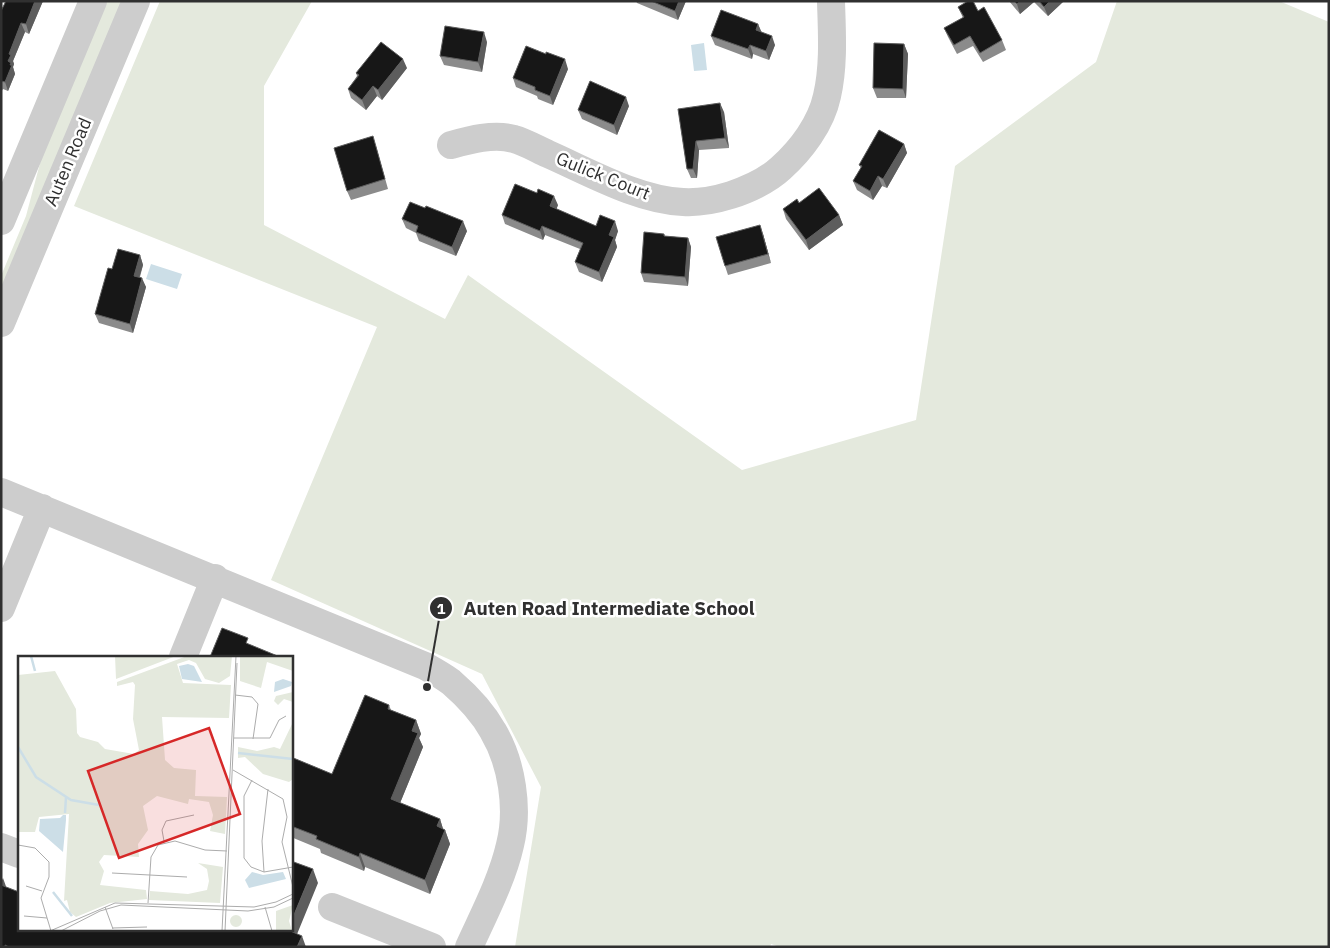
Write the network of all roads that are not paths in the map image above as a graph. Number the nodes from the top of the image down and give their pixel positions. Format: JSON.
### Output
{"nodes":[{"id":1,"x":93,"y":1,"type":"edge"},
{"id":2,"x":136,"y":1,"type":"edge"},
{"id":3,"x":835,"y":2,"type":"edge"},
{"id":4,"x":451,"y":145,"type":"dead end"},
{"id":5,"x":1,"y":221,"type":"edge"},
{"id":6,"x":1,"y":322,"type":"edge"},
{"id":7,"x":1,"y":492,"type":"edge"},
{"id":8,"x":42,"y":508,"type":"junction"},
{"id":9,"x":215,"y":578,"type":"junction"},
{"id":10,"x":1,"y":608,"type":"edge"},
{"id":11,"x":183,"y":656,"type":"edge"},
{"id":12,"x":1,"y":847,"type":"edge"},
{"id":13,"x":18,"y":854,"type":"edge"},
{"id":14,"x":332,"y":907,"type":"dead end"},
{"id":15,"x":432,"y":947,"type":"edge"},
{"id":16,"x":469,"y":947,"type":"edge"}],
"edges":[{"from":1,"to":5,"type":"street"},
{"from":2,"to":6,"type":"street","name":"Auten Road"},
{"from":3,"to":4,"type":"street","name":"Gulick Court"},
{"from":7,"to":8,"type":"street"},
{"from":8,"to":9,"type":"street"},
{"from":8,"to":10,"type":"street"},
{"from":9,"to":11,"type":"street"},
{"from":9,"to":16,"type":"street"},
{"from":12,"to":13,"type":"street"},
{"from":14,"to":15,"type":"street"}]}
